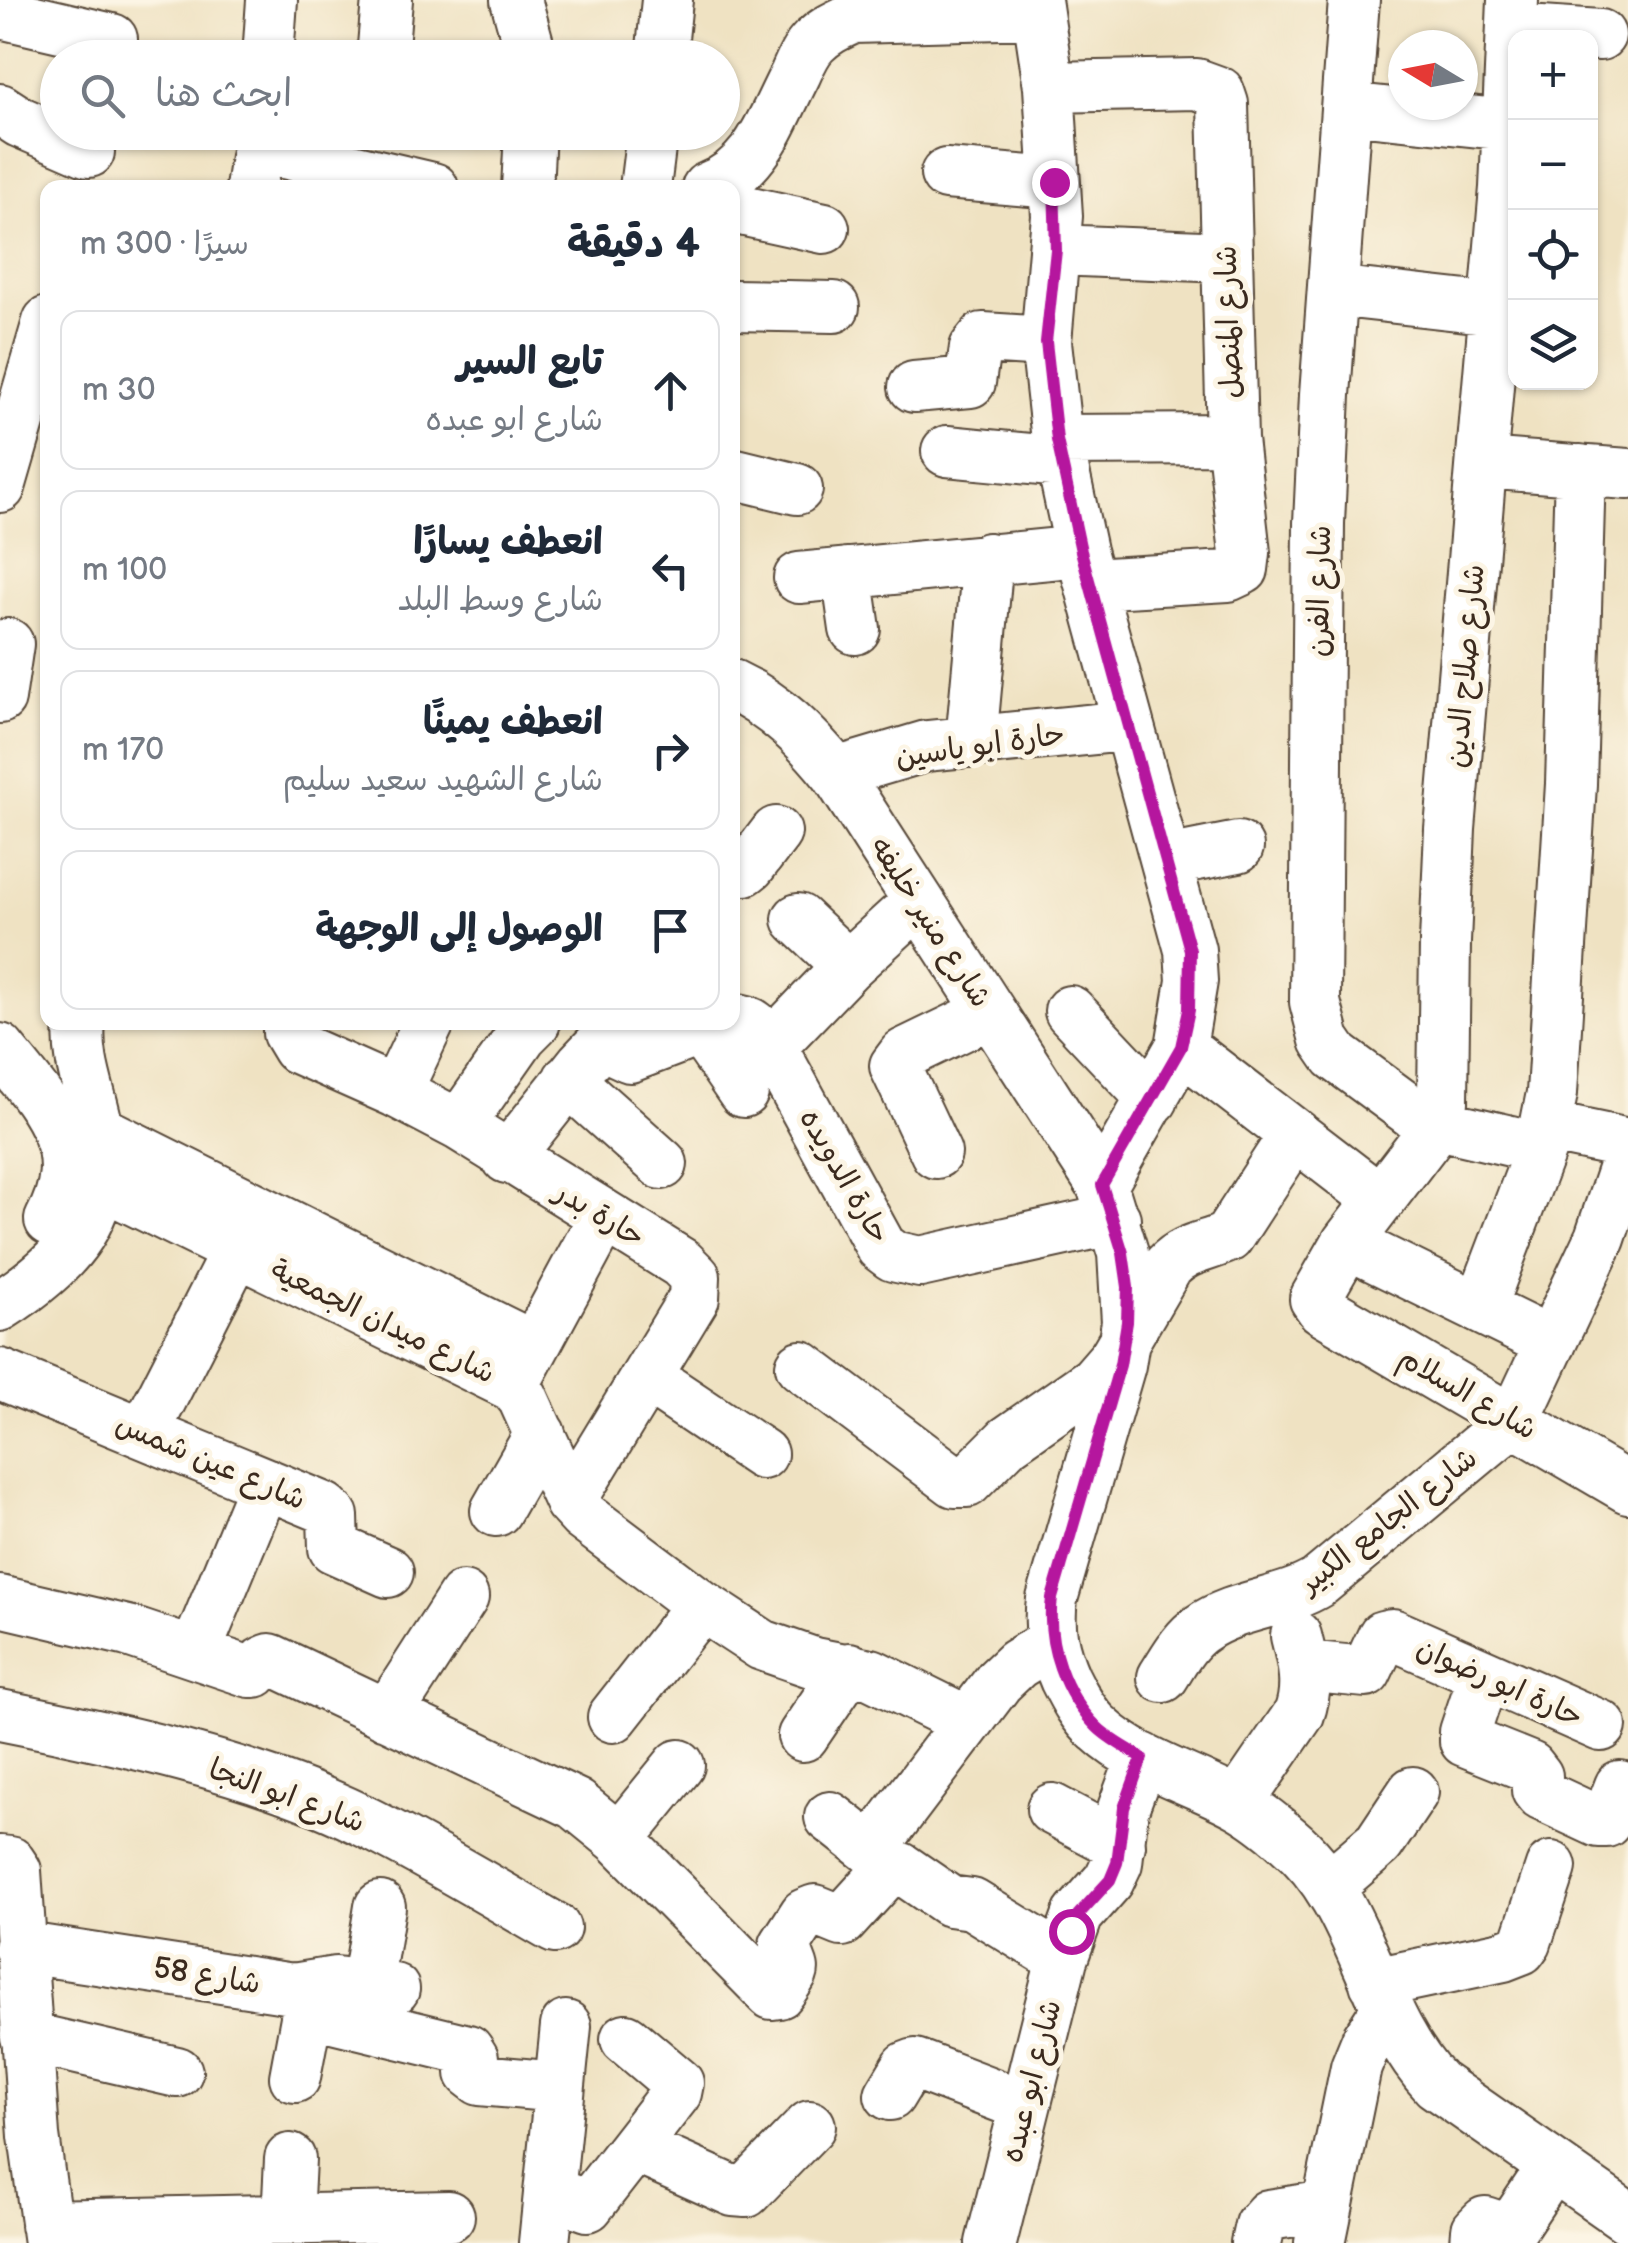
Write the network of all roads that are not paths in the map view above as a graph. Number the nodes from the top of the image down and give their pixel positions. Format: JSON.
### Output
{"nodes":[{"id":1,"x":272,"y":0,"type":"edge"},
{"id":2,"x":388,"y":0,"type":"edge"},
{"id":3,"x":516,"y":0,"type":"edge"},
{"id":4,"x":667,"y":0,"type":"edge"},
{"id":5,"x":1354,"y":0,"type":"edge"},
{"id":6,"x":1037,"y":7,"type":"edge"},
{"id":7,"x":0,"y":13,"type":"edge"},
{"id":8,"x":1512,"y":15,"type":"edge"},
{"id":9,"x":813,"y":23,"type":"edge"},
{"id":10,"x":113,"y":32,"type":"edge"},
{"id":11,"x":1600,"y":35,"type":"dead end"},
{"id":12,"x":269,"y":40,"type":"edge"},
{"id":13,"x":384,"y":40,"type":"edge"},
{"id":14,"x":527,"y":40,"type":"edge"},
{"id":15,"x":663,"y":40,"type":"edge"},
{"id":16,"x":1049,"y":86,"type":"junction"},
{"id":17,"x":1346,"y":108,"type":"junction"},
{"id":18,"x":0,"y":109,"type":"edge"},
{"id":19,"x":1508,"y":120,"type":"edge"},
{"id":20,"x":1508,"y":125,"type":"joint"},
{"id":21,"x":40,"y":135,"type":"edge"},
{"id":22,"x":63,"y":150,"type":"edge"},
{"id":23,"x":529,"y":150,"type":"edge"},
{"id":24,"x":650,"y":150,"type":"edge"},
{"id":25,"x":373,"y":152,"type":"edge"},
{"id":26,"x":256,"y":156,"type":"edge"},
{"id":27,"x":90,"y":168,"type":"edge"},
{"id":28,"x":946,"y":174,"type":"dead end"},
{"id":29,"x":420,"y":180,"type":"edge"},
{"id":30,"x":527,"y":180,"type":"edge"},
{"id":31,"x":647,"y":180,"type":"edge"},
{"id":32,"x":725,"y":180,"type":"edge"},
{"id":33,"x":1054,"y":182,"type":"junction"},
{"id":34,"x":740,"y":210,"type":"edge"},
{"id":35,"x":824,"y":228,"type":"dead end"},
{"id":36,"x":1056,"y":250,"type":"junction"},
{"id":37,"x":1226,"y":257,"type":"junction"},
{"id":38,"x":1332,"y":291,"type":"junction"},
{"id":39,"x":740,"y":304,"type":"edge"},
{"id":40,"x":834,"y":307,"type":"dead end"},
{"id":41,"x":1494,"y":309,"type":"junction"},
{"id":42,"x":1046,"y":342,"type":"junction"},
{"id":43,"x":40,"y":350,"type":"edge"},
{"id":44,"x":914,"y":387,"type":"dead end"},
{"id":45,"x":1232,"y":439,"type":"junction"},
{"id":46,"x":947,"y":451,"type":"dead end"},
{"id":47,"x":1060,"y":451,"type":"junction"},
{"id":48,"x":1483,"y":463,"type":"junction"},
{"id":49,"x":1604,"y":472,"type":"edge"},
{"id":50,"x":740,"y":475,"type":"edge"},
{"id":51,"x":0,"y":487,"type":"edge"},
{"id":52,"x":797,"y":490,"type":"dead end"},
{"id":53,"x":988,"y":558,"type":"junction"},
{"id":54,"x":1085,"y":567,"type":"junction"},
{"id":55,"x":855,"y":629,"type":"dead end"},
{"id":56,"x":19,"y":646,"type":"edge"},
{"id":57,"x":740,"y":690,"type":"edge"},
{"id":58,"x":0,"y":698,"type":"edge"},
{"id":59,"x":1126,"y":726,"type":"junction"},
{"id":60,"x":970,"y":742,"type":"junction"},
{"id":61,"x":836,"y":773,"type":"junction"},
{"id":62,"x":776,"y":832,"type":"dead end"},
{"id":63,"x":1238,"y":847,"type":"dead end"},
{"id":64,"x":1167,"y":860,"type":"junction"},
{"id":65,"x":740,"y":870,"type":"edge"},
{"id":66,"x":917,"y":904,"type":"junction"},
{"id":67,"x":798,"y":919,"type":"dead end"},
{"id":68,"x":848,"y":966,"type":"junction"},
{"id":69,"x":1070,"y":1011,"type":"dead end"},
{"id":70,"x":989,"y":1013,"type":"junction"},
{"id":71,"x":740,"y":1026,"type":"edge"},
{"id":72,"x":80,"y":1030,"type":"edge"},
{"id":73,"x":288,"y":1030,"type":"edge"},
{"id":74,"x":425,"y":1030,"type":"edge"},
{"id":75,"x":527,"y":1030,"type":"edge"},
{"id":76,"x":614,"y":1030,"type":"edge"},
{"id":77,"x":617,"y":1030,"type":"edge"},
{"id":78,"x":732,"y":1030,"type":"edge"},
{"id":79,"x":1181,"y":1047,"type":"junction"},
{"id":80,"x":0,"y":1049,"type":"edge"},
{"id":81,"x":568,"y":1080,"type":"junction"},
{"id":82,"x":396,"y":1092,"type":"junction"},
{"id":83,"x":743,"y":1092,"type":"dead end"},
{"id":84,"x":1152,"y":1099,"type":"junction"},
{"id":85,"x":459,"y":1126,"type":"junction"},
{"id":86,"x":1436,"y":1126,"type":"junction"},
{"id":87,"x":98,"y":1130,"type":"junction"},
{"id":88,"x":1295,"y":1134,"type":"junction"},
{"id":89,"x":1544,"y":1137,"type":"junction"},
{"id":90,"x":1628,"y":1144,"type":"edge"},
{"id":91,"x":936,"y":1152,"type":"dead end"},
{"id":92,"x":1628,"y":1155,"type":"edge"},
{"id":93,"x":507,"y":1158,"type":"junction"},
{"id":94,"x":662,"y":1164,"type":"dead end"},
{"id":95,"x":85,"y":1194,"type":"junction"},
{"id":96,"x":1380,"y":1200,"type":"junction"},
{"id":97,"x":1109,"y":1202,"type":"junction"},
{"id":98,"x":1620,"y":1212,"type":"edge"},
{"id":99,"x":604,"y":1216,"type":"junction"},
{"id":100,"x":1347,"y":1243,"type":"junction"},
{"id":101,"x":237,"y":1250,"type":"junction"},
{"id":102,"x":0,"y":1266,"type":"edge"},
{"id":103,"x":0,"y":1306,"type":"edge"},
{"id":104,"x":1480,"y":1308,"type":"junction"},
{"id":105,"x":1124,"y":1340,"type":"junction"},
{"id":106,"x":1551,"y":1343,"type":"junction"},
{"id":107,"x":523,"y":1366,"type":"junction"},
{"id":108,"x":800,"y":1366,"type":"dead end"},
{"id":109,"x":0,"y":1374,"type":"edge"},
{"id":110,"x":647,"y":1377,"type":"junction"},
{"id":111,"x":1515,"y":1419,"type":"junction"},
{"id":112,"x":144,"y":1433,"type":"junction"},
{"id":113,"x":540,"y":1434,"type":"junction"},
{"id":114,"x":762,"y":1454,"type":"dead end"},
{"id":115,"x":265,"y":1483,"type":"junction"},
{"id":116,"x":1628,"y":1488,"type":"edge"},
{"id":117,"x":570,"y":1502,"type":"junction"},
{"id":118,"x":496,"y":1511,"type":"dead end"},
{"id":119,"x":388,"y":1572,"type":"dead end"},
{"id":120,"x":463,"y":1596,"type":"dead end"},
{"id":121,"x":1287,"y":1597,"type":"junction"},
{"id":122,"x":0,"y":1601,"type":"edge"},
{"id":123,"x":701,"y":1605,"type":"junction"},
{"id":124,"x":1051,"y":1643,"type":"junction"},
{"id":125,"x":195,"y":1653,"type":"junction"},
{"id":126,"x":1304,"y":1666,"type":"junction"},
{"id":127,"x":850,"y":1668,"type":"junction"},
{"id":128,"x":1484,"y":1675,"type":"junction"},
{"id":129,"x":1163,"y":1677,"type":"dead end"},
{"id":130,"x":0,"y":1714,"type":"edge"},
{"id":131,"x":388,"y":1714,"type":"junction"},
{"id":132,"x":613,"y":1718,"type":"dead end"},
{"id":133,"x":968,"y":1722,"type":"junction"},
{"id":134,"x":1601,"y":1726,"type":"dead end"},
{"id":135,"x":802,"y":1736,"type":"dead end"},
{"id":136,"x":1142,"y":1758,"type":"junction"},
{"id":137,"x":678,"y":1765,"type":"dead end"},
{"id":138,"x":1620,"y":1786,"type":"dead end"},
{"id":139,"x":1413,"y":1792,"type":"dead end"},
{"id":140,"x":1238,"y":1803,"type":"junction"},
{"id":141,"x":1052,"y":1809,"type":"dead end"},
{"id":142,"x":830,"y":1817,"type":"dead end"},
{"id":143,"x":619,"y":1839,"type":"junction"},
{"id":144,"x":1120,"y":1845,"type":"junction"},
{"id":145,"x":882,"y":1858,"type":"junction"},
{"id":146,"x":0,"y":1861,"type":"edge"},
{"id":147,"x":1552,"y":1867,"type":"dead end"},
{"id":148,"x":1330,"y":1885,"type":"junction"},
{"id":149,"x":380,"y":1907,"type":"dead end"},
{"id":150,"x":555,"y":1928,"type":"dead end"},
{"id":151,"x":19,"y":1947,"type":"junction"},
{"id":152,"x":1062,"y":1959,"type":"junction"},
{"id":153,"x":1381,"y":1996,"type":"junction"},
{"id":154,"x":310,"y":1998,"type":"junction"},
{"id":155,"x":566,"y":2026,"type":"dead end"},
{"id":156,"x":626,"y":2039,"type":"dead end"},
{"id":157,"x":18,"y":2051,"type":"edge"},
{"id":158,"x":178,"y":2072,"type":"dead end"},
{"id":159,"x":296,"y":2076,"type":"dead end"},
{"id":160,"x":559,"y":2087,"type":"junction"},
{"id":161,"x":890,"y":2095,"type":"dead end"},
{"id":162,"x":1026,"y":2106,"type":"junction"},
{"id":163,"x":810,"y":2126,"type":"dead end"},
{"id":164,"x":634,"y":2147,"type":"junction"},
{"id":165,"x":290,"y":2159,"type":"dead end"},
{"id":166,"x":1553,"y":2166,"type":"junction"},
{"id":167,"x":549,"y":2192,"type":"junction"},
{"id":168,"x":449,"y":2216,"type":"dead end"},
{"id":169,"x":1628,"y":2218,"type":"edge"},
{"id":170,"x":287,"y":2220,"type":"junction"},
{"id":171,"x":1324,"y":2224,"type":"edge"},
{"id":172,"x":47,"y":2234,"type":"edge"},
{"id":173,"x":544,"y":2243,"type":"edge"},
{"id":174,"x":990,"y":2243,"type":"edge"},
{"id":175,"x":1256,"y":2243,"type":"edge"},
{"id":176,"x":1476,"y":2243,"type":"edge"}],
"edges":[{"from":1,"to":12,"type":"street"},
{"from":2,"to":13,"type":"street"},
{"from":3,"to":14,"type":"street"},
{"from":4,"to":15,"type":"street"},
{"from":5,"to":17,"type":"street","name":"شارع الفرن"},
{"from":6,"to":9,"type":"street"},
{"from":6,"to":16,"type":"street"},
{"from":7,"to":10,"type":"street"},
{"from":8,"to":11,"type":"street"},
{"from":8,"to":19,"type":"street","name":"شارع صلاح الدين"},
{"from":9,"to":32,"type":"street"},
{"from":16,"to":33,"type":"street"},
{"from":16,"to":37,"type":"street","name":"شارع المنصل"},
{"from":17,"to":20,"type":"street"},
{"from":17,"to":38,"type":"street","name":"شارع الفرن"},
{"from":18,"to":21,"type":"street"},
{"from":20,"to":41,"type":"street","name":"شارع صلاح الدين"},
{"from":22,"to":27,"type":"street"},
{"from":23,"to":30,"type":"street"},
{"from":24,"to":31,"type":"street"},
{"from":25,"to":26,"type":"street"},
{"from":25,"to":29,"type":"street"},
{"from":28,"to":33,"type":"street"},
{"from":33,"to":36,"type":"street"},
{"from":34,"to":35,"type":"street"},
{"from":36,"to":37,"type":"street"},
{"from":36,"to":42,"type":"street"},
{"from":37,"to":45,"type":"street","name":"شارع المنصل"},
{"from":38,"to":41,"type":"street"},
{"from":38,"to":86,"type":"street","name":"شارع الفرن"},
{"from":39,"to":40,"type":"street"},
{"from":41,"to":48,"type":"street","name":"شارع صلاح الدين"},
{"from":42,"to":44,"type":"street"},
{"from":42,"to":47,"type":"street"},
{"from":43,"to":51,"type":"street"},
{"from":45,"to":47,"type":"street"},
{"from":45,"to":54,"type":"street","name":"شارع المنصل"},
{"from":46,"to":47,"type":"street"},
{"from":47,"to":54,"type":"street"},
{"from":48,"to":49,"type":"street"},
{"from":48,"to":86,"type":"street","name":"شارع صلاح الدين"},
{"from":49,"to":89,"type":"street"},
{"from":50,"to":52,"type":"street"},
{"from":53,"to":54,"type":"street"},
{"from":53,"to":55,"type":"street"},
{"from":53,"to":60,"type":"street"},
{"from":54,"to":59,"type":"street"},
{"from":56,"to":58,"type":"street"},
{"from":57,"to":61,"type":"street","name":"شارع منير خليفه"},
{"from":59,"to":60,"type":"street","name":"حارة ابو ياسين"},
{"from":59,"to":64,"type":"street"},
{"from":60,"to":61,"type":"street","name":"حارة ابو ياسين"},
{"from":61,"to":66,"type":"street","name":"شارع منير خليفه"},
{"from":62,"to":65,"type":"street"},
{"from":63,"to":64,"type":"street"},
{"from":64,"to":79,"type":"street"},
{"from":66,"to":68,"type":"street"},
{"from":66,"to":70,"type":"street","name":"شارع منير خليفه"},
{"from":67,"to":68,"type":"street"},
{"from":68,"to":71,"type":"street"},
{"from":69,"to":84,"type":"street"},
{"from":70,"to":91,"type":"street"},
{"from":70,"to":97,"type":"street","name":"شارع منير خليفه"},
{"from":72,"to":87,"type":"street"},
{"from":73,"to":82,"type":"street","name":"حارة بدر"},
{"from":74,"to":82,"type":"street"},
{"from":75,"to":85,"type":"street"},
{"from":76,"to":81,"type":"street"},
{"from":77,"to":78,"type":"street"},
{"from":78,"to":83,"type":"street"},
{"from":78,"to":97,"type":"street","name":"حارة الدويده"},
{"from":79,"to":84,"type":"street"},
{"from":79,"to":88,"type":"street"},
{"from":80,"to":95,"type":"street"},
{"from":81,"to":93,"type":"street"},
{"from":81,"to":94,"type":"street"},
{"from":82,"to":85,"type":"street","name":"حارة بدر"},
{"from":84,"to":97,"type":"street"},
{"from":85,"to":93,"type":"street","name":"حارة بدر"},
{"from":86,"to":89,"type":"street"},
{"from":86,"to":96,"type":"street"},
{"from":87,"to":95,"type":"street"},
{"from":87,"to":107,"type":"street","name":"شارع ميدان الجمعية"},
{"from":88,"to":96,"type":"street"},
{"from":88,"to":105,"type":"street"},
{"from":89,"to":90,"type":"street"},
{"from":89,"to":104,"type":"street"},
{"from":92,"to":98,"type":"street"},
{"from":93,"to":99,"type":"street","name":"حارة بدر"},
{"from":95,"to":101,"type":"street","name":"شارع ميدان الجمعية"},
{"from":95,"to":102,"type":"street"},
{"from":95,"to":103,"type":"street"},
{"from":96,"to":100,"type":"street"},
{"from":97,"to":105,"type":"street"},
{"from":98,"to":106,"type":"street"},
{"from":99,"to":107,"type":"street"},
{"from":99,"to":110,"type":"street","name":"حارة بدر"},
{"from":100,"to":104,"type":"street"},
{"from":100,"to":111,"type":"street","name":"شارع السلام"},
{"from":101,"to":107,"type":"street","name":"شارع ميدان الجمعية"},
{"from":101,"to":112,"type":"street"},
{"from":104,"to":106,"type":"street"},
{"from":105,"to":108,"type":"street"},
{"from":105,"to":124,"type":"street"},
{"from":106,"to":111,"type":"street"},
{"from":107,"to":113,"type":"street","name":"شارع ميدان الجمعية"},
{"from":109,"to":112,"type":"street","name":"شارع عين شمس"},
{"from":110,"to":114,"type":"street"},
{"from":110,"to":117,"type":"street","name":"حارة بدر"},
{"from":111,"to":116,"type":"street","name":"شارع السلام"},
{"from":111,"to":121,"type":"street","name":"شارع الجامع الكبير"},
{"from":112,"to":115,"type":"street","name":"شارع عين شمس"},
{"from":113,"to":117,"type":"street","name":"شارع ميدان الجمعية"},
{"from":113,"to":118,"type":"street"},
{"from":115,"to":119,"type":"street","name":"شارع عين شمس"},
{"from":115,"to":125,"type":"street"},
{"from":117,"to":123,"type":"street","name":"شارع ميدان الجمعية"},
{"from":120,"to":131,"type":"street"},
{"from":121,"to":126,"type":"street"},
{"from":121,"to":129,"type":"street","name":"شارع الجامع الكبير"},
{"from":122,"to":125,"type":"street"},
{"from":123,"to":127,"type":"street","name":"شارع ميدان الجمعية"},
{"from":123,"to":132,"type":"street"},
{"from":124,"to":133,"type":"street"},
{"from":124,"to":136,"type":"street"},
{"from":125,"to":131,"type":"street"},
{"from":126,"to":128,"type":"street","name":"حارة ابو رضوان"},
{"from":126,"to":140,"type":"street"},
{"from":127,"to":133,"type":"street","name":"شارع ميدان الجمعية"},
{"from":127,"to":135,"type":"street"},
{"from":128,"to":134,"type":"street","name":"حارة ابو رضوان"},
{"from":128,"to":138,"type":"street"},
{"from":130,"to":150,"type":"street","name":"شارع ابو النجا"},
{"from":131,"to":143,"type":"street"},
{"from":133,"to":145,"type":"street"},
{"from":136,"to":140,"type":"street"},
{"from":136,"to":144,"type":"street","name":"شارع ابو عبده"},
{"from":137,"to":143,"type":"street"},
{"from":139,"to":148,"type":"street"},
{"from":140,"to":148,"type":"street"},
{"from":141,"to":144,"type":"street"},
{"from":142,"to":145,"type":"street"},
{"from":143,"to":145,"type":"street"},
{"from":144,"to":152,"type":"street","name":"شارع ابو عبده"},
{"from":145,"to":152,"type":"street"},
{"from":146,"to":151,"type":"street"},
{"from":147,"to":153,"type":"street"},
{"from":148,"to":153,"type":"street"},
{"from":149,"to":154,"type":"street","name":"شارع 58"},
{"from":151,"to":154,"type":"street","name":"شارع 58"},
{"from":151,"to":157,"type":"street"},
{"from":152,"to":162,"type":"street","name":"شارع ابو عبده"},
{"from":153,"to":166,"type":"street"},
{"from":153,"to":171,"type":"street"},
{"from":154,"to":159,"type":"street"},
{"from":154,"to":160,"type":"street"},
{"from":155,"to":160,"type":"street"},
{"from":156,"to":164,"type":"street"},
{"from":157,"to":158,"type":"street"},
{"from":157,"to":172,"type":"street"},
{"from":160,"to":167,"type":"street"},
{"from":161,"to":162,"type":"street"},
{"from":162,"to":174,"type":"street","name":"شارع ابو عبده"},
{"from":163,"to":164,"type":"street"},
{"from":164,"to":167,"type":"street"},
{"from":165,"to":170,"type":"street"},
{"from":166,"to":169,"type":"street"},
{"from":166,"to":176,"type":"street"},
{"from":167,"to":173,"type":"street"},
{"from":168,"to":170,"type":"street"},
{"from":170,"to":172,"type":"street"},
{"from":171,"to":175,"type":"street"}]}
